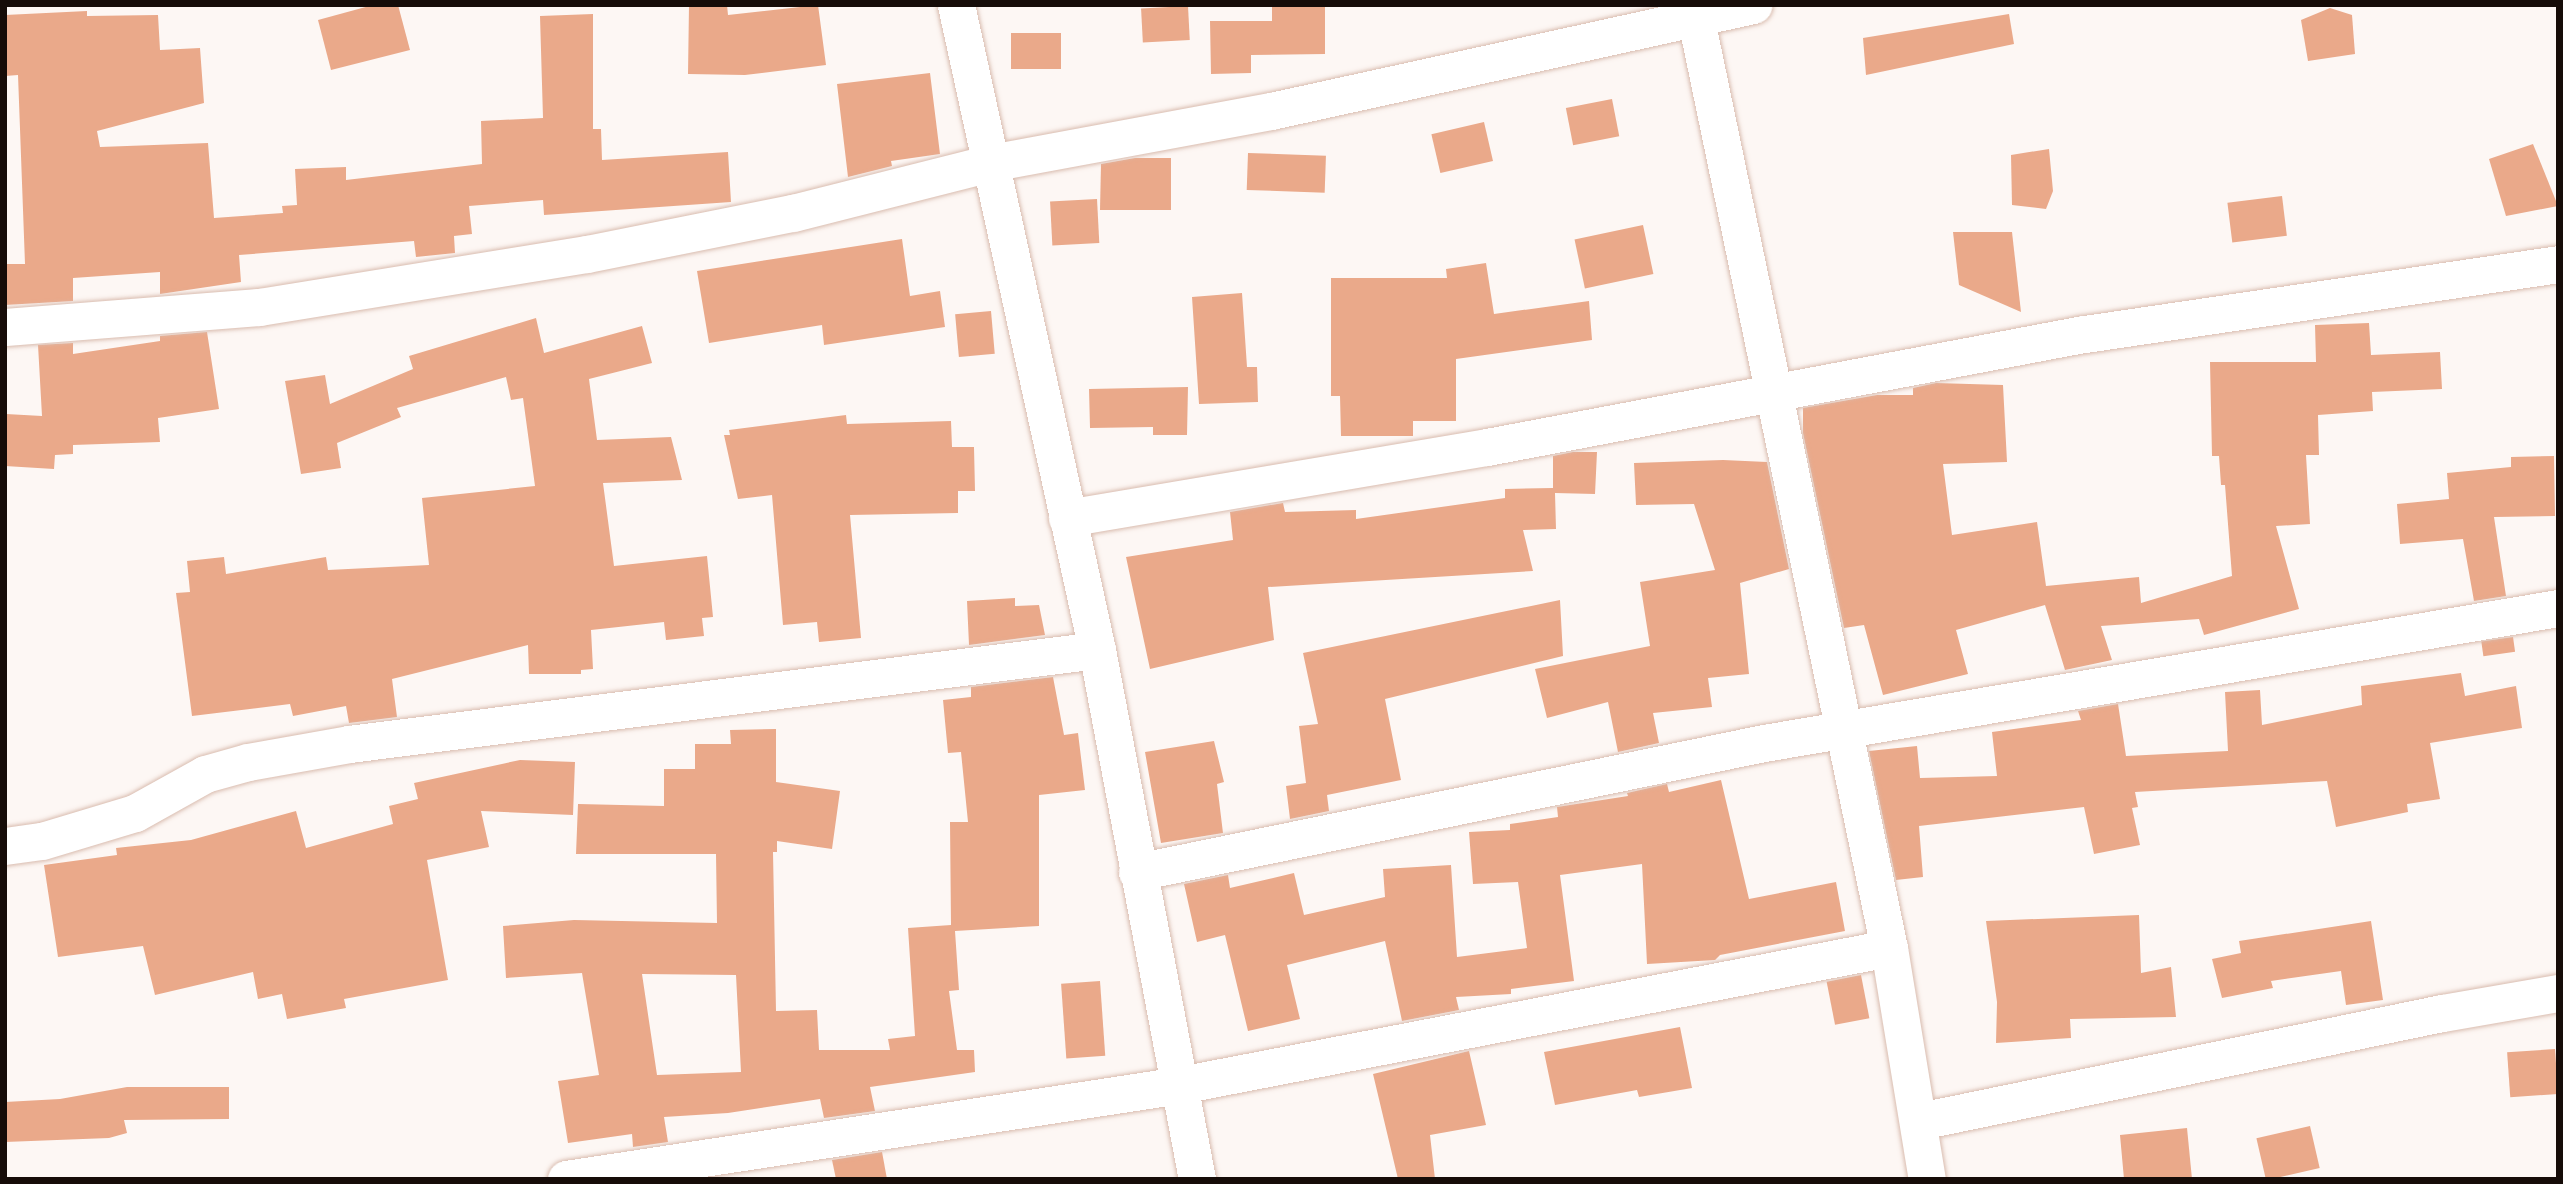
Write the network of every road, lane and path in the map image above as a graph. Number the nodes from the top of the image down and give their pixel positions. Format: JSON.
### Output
{"nodes":[{"id":1,"x":956,"y":5,"type":"edge"},
{"id":2,"x":1753,"y":5,"type":"edge"},
{"id":3,"x":1694,"y":11,"type":"edge"},
{"id":4,"x":990,"y":163,"type":"junction"},
{"id":5,"x":2558,"y":264,"type":"edge"},
{"id":6,"x":5,"y":327,"type":"edge"},
{"id":7,"x":1772,"y":395,"type":"junction"},
{"id":8,"x":1067,"y":519,"type":"junction"},
{"id":9,"x":2558,"y":608,"type":"edge"},
{"id":10,"x":1097,"y":650,"type":"junction"},
{"id":11,"x":1841,"y":732,"type":"junction"},
{"id":12,"x":5,"y":846,"type":"edge"},
{"id":13,"x":1137,"y":872,"type":"junction"},
{"id":14,"x":1889,"y":948,"type":"junction"},
{"id":15,"x":2558,"y":993,"type":"edge"},
{"id":16,"x":1180,"y":1085,"type":"junction"},
{"id":17,"x":1920,"y":1121,"type":"junction"},
{"id":18,"x":566,"y":1179,"type":"edge"},
{"id":19,"x":1197,"y":1179,"type":"edge"},
{"id":20,"x":1927,"y":1179,"type":"edge"}],
"edges":[{"from":1,"to":4,"type":"street"},
{"from":2,"to":3,"type":"street"},
{"from":3,"to":4,"type":"street"},
{"from":3,"to":7,"type":"street"},
{"from":4,"to":6,"type":"street"},
{"from":4,"to":8,"type":"street"},
{"from":5,"to":7,"type":"street"},
{"from":7,"to":8,"type":"street"},
{"from":7,"to":11,"type":"street"},
{"from":8,"to":10,"type":"street"},
{"from":9,"to":11,"type":"street"},
{"from":10,"to":12,"type":"street"},
{"from":10,"to":13,"type":"street"},
{"from":11,"to":13,"type":"street"},
{"from":11,"to":14,"type":"street"},
{"from":13,"to":16,"type":"street"},
{"from":14,"to":16,"type":"street"},
{"from":14,"to":17,"type":"street"},
{"from":15,"to":17,"type":"street"},
{"from":16,"to":18,"type":"street"},
{"from":16,"to":19,"type":"street"},
{"from":17,"to":20,"type":"street"}]}
